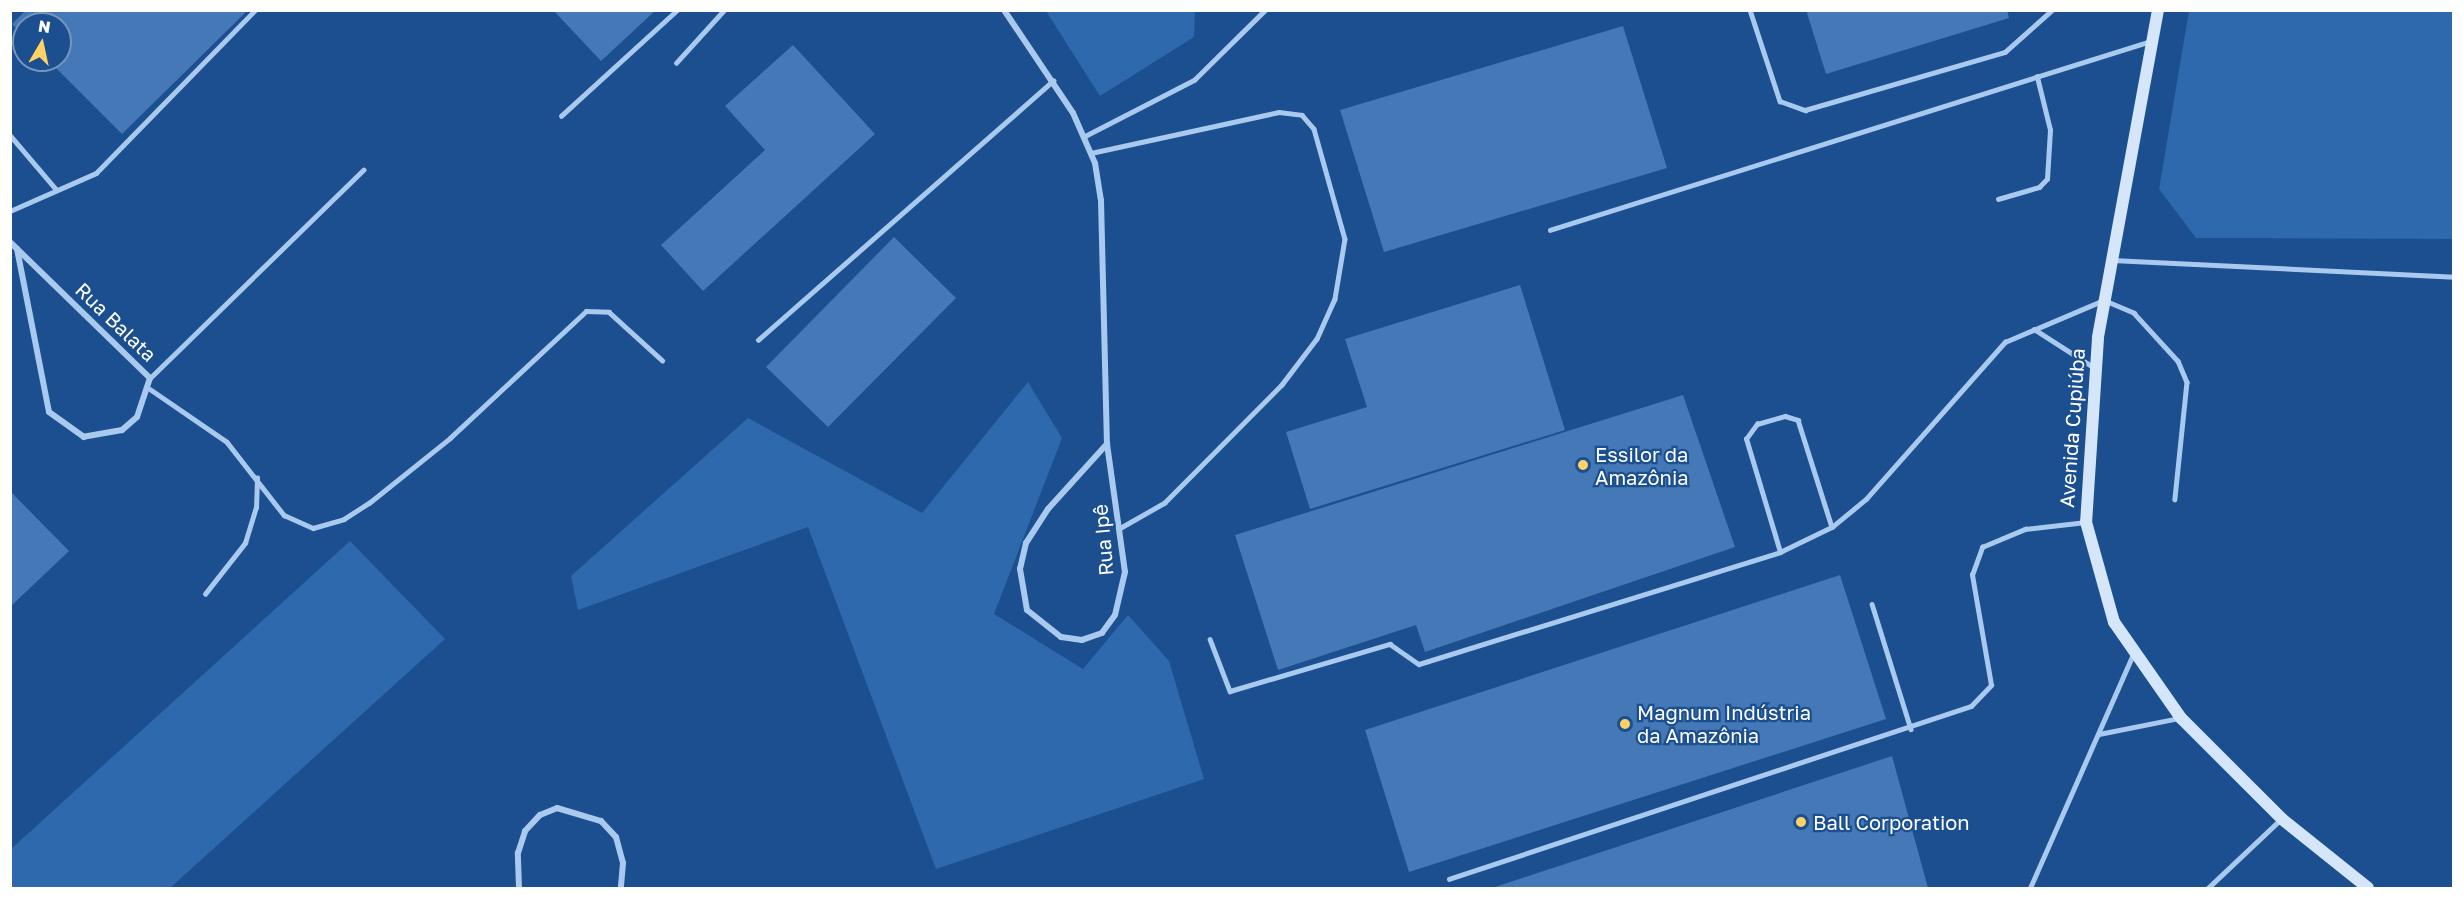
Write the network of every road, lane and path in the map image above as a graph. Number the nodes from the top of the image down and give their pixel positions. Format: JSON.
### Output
{"nodes":[{"id":1,"x":255,"y":10,"type":"edge"},
{"id":2,"x":677,"y":10,"type":"edge"},
{"id":3,"x":724,"y":10,"type":"edge"},
{"id":4,"x":1004,"y":10,"type":"edge"},
{"id":5,"x":1265,"y":10,"type":"edge"},
{"id":6,"x":1750,"y":10,"type":"edge"},
{"id":7,"x":2052,"y":10,"type":"edge"},
{"id":8,"x":2158,"y":10,"type":"edge"},
{"id":9,"x":2154,"y":40,"type":"junction"},
{"id":10,"x":676,"y":63,"type":"dead end"},
{"id":11,"x":2037,"y":77,"type":"junction"},
{"id":12,"x":1053,"y":81,"type":"junction"},
{"id":13,"x":561,"y":116,"type":"dead end"},
{"id":14,"x":10,"y":135,"type":"edge"},
{"id":15,"x":1085,"y":136,"type":"junction"},
{"id":16,"x":1091,"y":153,"type":"junction"},
{"id":17,"x":363,"y":170,"type":"dead end"},
{"id":18,"x":56,"y":189,"type":"junction"},
{"id":19,"x":1998,"y":199,"type":"dead end"},
{"id":20,"x":10,"y":211,"type":"edge"},
{"id":21,"x":1550,"y":230,"type":"dead end"},
{"id":22,"x":10,"y":242,"type":"edge"},
{"id":23,"x":17,"y":249,"type":"junction"},
{"id":24,"x":2112,"y":260,"type":"junction"},
{"id":25,"x":2454,"y":278,"type":"edge"},
{"id":26,"x":2104,"y":300,"type":"junction"},
{"id":27,"x":2034,"y":329,"type":"junction"},
{"id":28,"x":758,"y":340,"type":"dead end"},
{"id":29,"x":662,"y":360,"type":"dead end"},
{"id":30,"x":2095,"y":368,"type":"junction"},
{"id":31,"x":150,"y":378,"type":"junction"},
{"id":32,"x":150,"y":389,"type":"junction"},
{"id":33,"x":1107,"y":444,"type":"junction"},
{"id":34,"x":257,"y":478,"type":"junction"},
{"id":35,"x":2175,"y":499,"type":"dead end"},
{"id":36,"x":2086,"y":522,"type":"junction"},
{"id":37,"x":1832,"y":527,"type":"junction"},
{"id":38,"x":1121,"y":528,"type":"junction"},
{"id":39,"x":1780,"y":552,"type":"junction"},
{"id":40,"x":205,"y":594,"type":"dead end"},
{"id":41,"x":1872,"y":603,"type":"dead end"},
{"id":42,"x":1210,"y":639,"type":"dead end"},
{"id":43,"x":2133,"y":655,"type":"junction"},
{"id":44,"x":2181,"y":718,"type":"junction"},
{"id":45,"x":1911,"y":729,"type":"junction"},
{"id":46,"x":2099,"y":734,"type":"junction"},
{"id":47,"x":2282,"y":819,"type":"junction"},
{"id":48,"x":1449,"y":879,"type":"dead end"},
{"id":49,"x":519,"y":888,"type":"edge"},
{"id":50,"x":621,"y":888,"type":"edge"},
{"id":51,"x":2030,"y":888,"type":"edge"},
{"id":52,"x":2208,"y":888,"type":"edge"},
{"id":53,"x":2368,"y":888,"type":"edge"}],
"edges":[{"from":1,"to":18,"type":"lane"},
{"from":2,"to":13,"type":"lane"},
{"from":3,"to":10,"type":"lane"},
{"from":4,"to":12,"type":"street","name":"Rua Ipê"},
{"from":5,"to":15,"type":"lane"},
{"from":6,"to":7,"type":"lane"},
{"from":8,"to":9,"type":"street","name":"Avenida Cupiúba"},
{"from":9,"to":11,"type":"lane"},
{"from":9,"to":24,"type":"street","name":"Avenida Cupiúba"},
{"from":11,"to":19,"type":"lane"},
{"from":11,"to":21,"type":"lane"},
{"from":12,"to":15,"type":"street","name":"Rua Ipê"},
{"from":12,"to":28,"type":"lane"},
{"from":14,"to":18,"type":"lane"},
{"from":15,"to":16,"type":"street","name":"Rua Ipê"},
{"from":16,"to":33,"type":"street","name":"Rua Ipê"},
{"from":16,"to":38,"type":"lane"},
{"from":17,"to":31,"type":"lane"},
{"from":18,"to":20,"type":"lane"},
{"from":22,"to":23,"type":"street","name":"Rua Balata"},
{"from":23,"to":31,"type":"street","name":"Rua Balata"},
{"from":23,"to":32,"type":"street","name":"Rua Balata"},
{"from":24,"to":25,"type":"lane"},
{"from":24,"to":26,"type":"street","name":"Avenida Cupiúba"},
{"from":26,"to":27,"type":"lane"},
{"from":26,"to":30,"type":"street","name":"Avenida Cupiúba"},
{"from":26,"to":35,"type":"lane"},
{"from":27,"to":30,"type":"lane"},
{"from":27,"to":37,"type":"lane"},
{"from":29,"to":34,"type":"lane"},
{"from":30,"to":36,"type":"street","name":"Avenida Cupiúba"},
{"from":31,"to":32,"type":"street","name":"Rua Balata"},
{"from":32,"to":34,"type":"lane"},
{"from":33,"to":38,"type":"street","name":"Rua Ipê"},
{"from":33,"to":38,"type":"street","name":"Rua Ipê"},
{"from":34,"to":40,"type":"lane"},
{"from":36,"to":43,"type":"street","name":"Avenida Cupiúba"},
{"from":36,"to":45,"type":"lane"},
{"from":37,"to":39,"type":"lane"},
{"from":37,"to":39,"type":"lane"},
{"from":39,"to":42,"type":"lane"},
{"from":41,"to":45,"type":"lane"},
{"from":43,"to":44,"type":"street","name":"Avenida Cupiúba"},
{"from":43,"to":46,"type":"lane"},
{"from":44,"to":46,"type":"lane"},
{"from":44,"to":47,"type":"street","name":"Avenida Cupiúba"},
{"from":45,"to":48,"type":"lane"},
{"from":46,"to":51,"type":"lane"},
{"from":47,"to":52,"type":"lane"},
{"from":47,"to":53,"type":"street","name":"Avenida Cupiúba"},
{"from":49,"to":50,"type":"street"}]}
